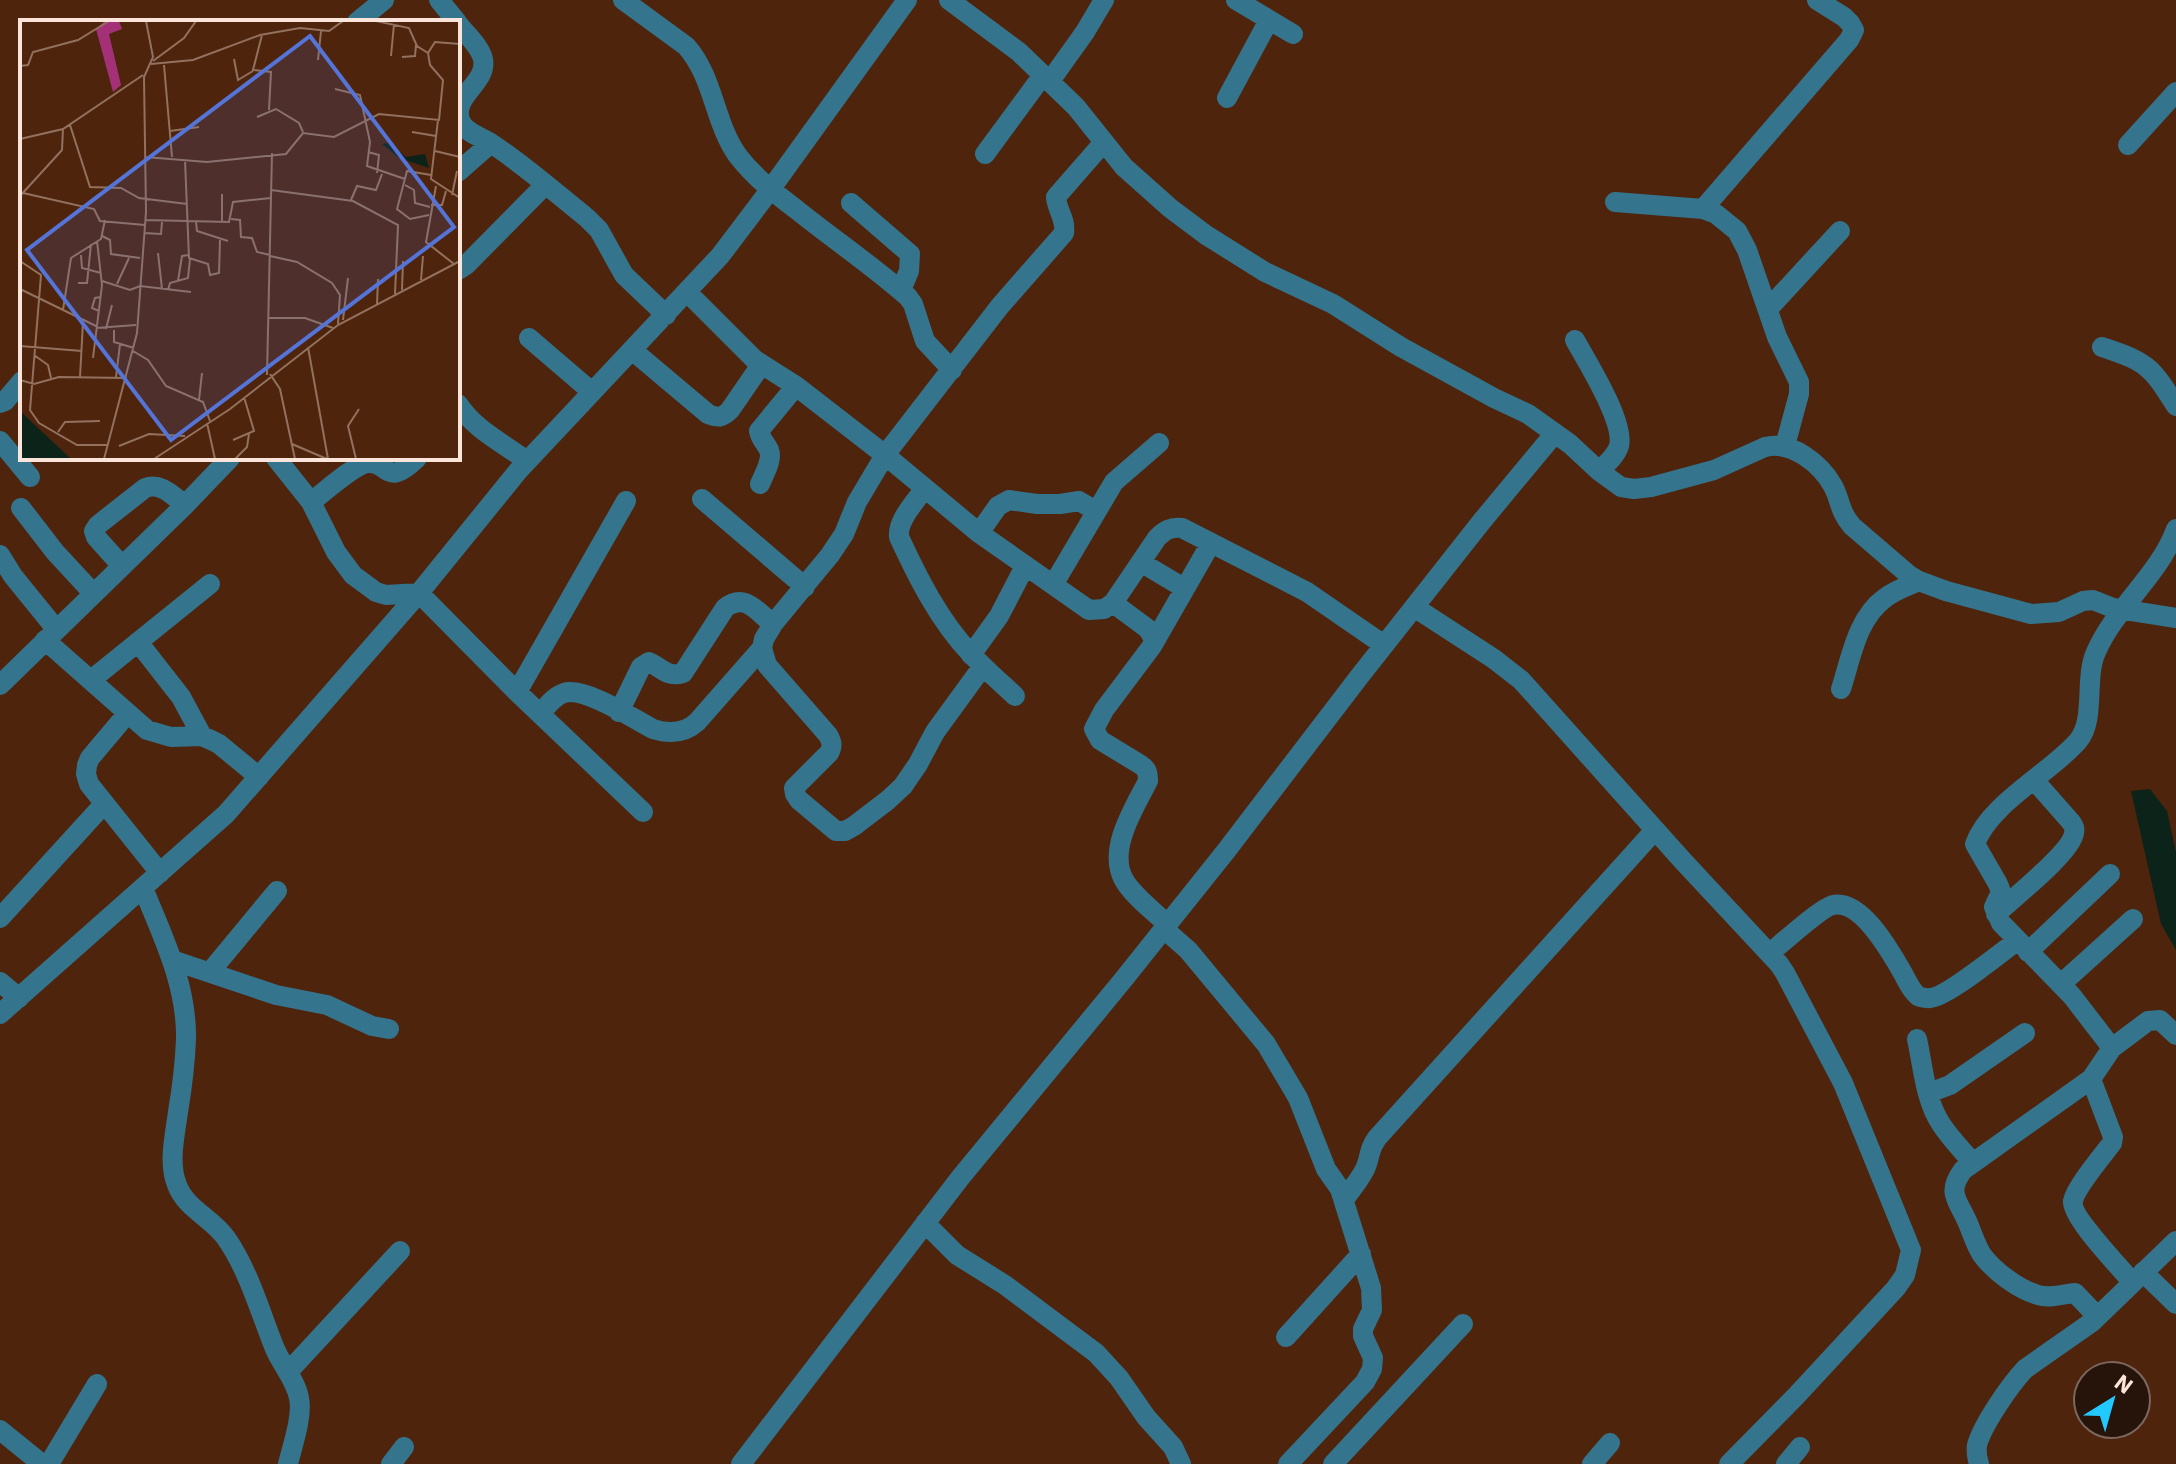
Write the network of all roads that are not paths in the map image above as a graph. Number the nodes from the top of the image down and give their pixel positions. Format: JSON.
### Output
{"nodes":[{"id":1,"x":384,"y":0,"type":"edge"},
{"id":2,"x":439,"y":0,"type":"edge"},
{"id":3,"x":623,"y":0,"type":"edge"},
{"id":4,"x":907,"y":0,"type":"edge"},
{"id":5,"x":949,"y":0,"type":"edge"},
{"id":6,"x":1104,"y":0,"type":"edge"},
{"id":7,"x":1236,"y":0,"type":"edge"},
{"id":8,"x":1817,"y":0,"type":"edge"},
{"id":9,"x":359,"y":20,"type":"edge"},
{"id":10,"x":455,"y":20,"type":"edge"},
{"id":11,"x":1269,"y":20,"type":"junction"},
{"id":12,"x":460,"y":27,"type":"edge"},
{"id":13,"x":1293,"y":34,"type":"dead end"},
{"id":14,"x":1047,"y":78,"type":"junction"},
{"id":15,"x":2176,"y":92,"type":"edge"},
{"id":16,"x":1227,"y":98,"type":"dead end"},
{"id":17,"x":460,"y":105,"type":"edge"},
{"id":18,"x":460,"y":120,"type":"edge"},
{"id":19,"x":1104,"y":142,"type":"junction"},
{"id":20,"x":491,"y":143,"type":"junction"},
{"id":21,"x":2128,"y":145,"type":"dead end"},
{"id":22,"x":985,"y":154,"type":"dead end"},
{"id":23,"x":460,"y":170,"type":"edge"},
{"id":24,"x":545,"y":185,"type":"junction"},
{"id":25,"x":770,"y":190,"type":"junction"},
{"id":26,"x":1615,"y":202,"type":"dead end"},
{"id":27,"x":851,"y":203,"type":"dead end"},
{"id":28,"x":1703,"y":209,"type":"junction"},
{"id":29,"x":1840,"y":231,"type":"dead end"},
{"id":30,"x":460,"y":269,"type":"edge"},
{"id":31,"x":901,"y":290,"type":"junction"},
{"id":32,"x":687,"y":292,"type":"junction"},
{"id":33,"x":1768,"y":309,"type":"junction"},
{"id":34,"x":666,"y":315,"type":"junction"},
{"id":35,"x":529,"y":338,"type":"dead end"},
{"id":36,"x":1575,"y":340,"type":"dead end"},
{"id":37,"x":2102,"y":347,"type":"dead end"},
{"id":38,"x":632,"y":350,"type":"junction"},
{"id":39,"x":761,"y":365,"type":"junction"},
{"id":40,"x":952,"y":370,"type":"junction"},
{"id":41,"x":20,"y":384,"type":"edge"},
{"id":42,"x":796,"y":386,"type":"junction"},
{"id":43,"x":592,"y":392,"type":"junction"},
{"id":44,"x":0,"y":403,"type":"edge"},
{"id":45,"x":2176,"y":406,"type":"edge"},
{"id":46,"x":461,"y":415,"type":"edge"},
{"id":47,"x":1555,"y":433,"type":"junction"},
{"id":48,"x":0,"y":441,"type":"edge"},
{"id":49,"x":1159,"y":443,"type":"dead end"},
{"id":50,"x":1785,"y":446,"type":"junction"},
{"id":51,"x":885,"y":455,"type":"junction"},
{"id":52,"x":228,"y":460,"type":"edge"},
{"id":53,"x":278,"y":460,"type":"edge"},
{"id":54,"x":414,"y":460,"type":"edge"},
{"id":55,"x":527,"y":461,"type":"junction"},
{"id":56,"x":1599,"y":471,"type":"junction"},
{"id":57,"x":30,"y":477,"type":"dead end"},
{"id":58,"x":760,"y":484,"type":"dead end"},
{"id":59,"x":925,"y":488,"type":"junction"},
{"id":60,"x":702,"y":499,"type":"dead end"},
{"id":61,"x":626,"y":501,"type":"dead end"},
{"id":62,"x":311,"y":502,"type":"junction"},
{"id":63,"x":185,"y":505,"type":"junction"},
{"id":64,"x":21,"y":508,"type":"dead end"},
{"id":65,"x":1096,"y":511,"type":"junction"},
{"id":66,"x":2176,"y":529,"type":"edge"},
{"id":67,"x":979,"y":533,"type":"junction"},
{"id":68,"x":1211,"y":543,"type":"junction"},
{"id":69,"x":1,"y":559,"type":"edge"},
{"id":70,"x":1142,"y":563,"type":"junction"},
{"id":71,"x":122,"y":566,"type":"junction"},
{"id":72,"x":1025,"y":566,"type":"junction"},
{"id":73,"x":1919,"y":581,"type":"junction"},
{"id":74,"x":210,"y":584,"type":"dead end"},
{"id":75,"x":1053,"y":585,"type":"junction"},
{"id":76,"x":805,"y":587,"type":"junction"},
{"id":77,"x":1184,"y":588,"type":"junction"},
{"id":78,"x":93,"y":593,"type":"junction"},
{"id":79,"x":419,"y":593,"type":"junction"},
{"id":80,"x":1113,"y":603,"type":"junction"},
{"id":81,"x":1414,"y":607,"type":"junction"},
{"id":82,"x":2123,"y":609,"type":"junction"},
{"id":83,"x":2176,"y":618,"type":"edge"},
{"id":84,"x":773,"y":624,"type":"junction"},
{"id":85,"x":50,"y":634,"type":"junction"},
{"id":86,"x":138,"y":642,"type":"junction"},
{"id":87,"x":1384,"y":645,"type":"junction"},
{"id":88,"x":1152,"y":646,"type":"junction"},
{"id":89,"x":762,"y":648,"type":"junction"},
{"id":90,"x":977,"y":660,"type":"junction"},
{"id":91,"x":91,"y":680,"type":"junction"},
{"id":92,"x":0,"y":685,"type":"edge"},
{"id":93,"x":1841,"y":689,"type":"dead end"},
{"id":94,"x":517,"y":692,"type":"junction"},
{"id":95,"x":1015,"y":696,"type":"dead end"},
{"id":96,"x":619,"y":712,"type":"junction"},
{"id":97,"x":127,"y":714,"type":"junction"},
{"id":98,"x":540,"y":714,"type":"junction"},
{"id":99,"x":202,"y":736,"type":"junction"},
{"id":100,"x":259,"y":777,"type":"junction"},
{"id":101,"x":2034,"y":780,"type":"junction"},
{"id":102,"x":104,"y":804,"type":"junction"},
{"id":103,"x":643,"y":812,"type":"dead end"},
{"id":104,"x":1655,"y":830,"type":"junction"},
{"id":105,"x":160,"y":873,"type":"junction"},
{"id":106,"x":2110,"y":874,"type":"dead end"},
{"id":107,"x":143,"y":888,"type":"junction"},
{"id":108,"x":277,"y":891,"type":"dead end"},
{"id":109,"x":1996,"y":914,"type":"junction"},
{"id":110,"x":0,"y":918,"type":"edge"},
{"id":111,"x":2133,"y":919,"type":"dead end"},
{"id":112,"x":1166,"y":927,"type":"junction"},
{"id":113,"x":2023,"y":946,"type":"junction"},
{"id":114,"x":1770,"y":953,"type":"junction"},
{"id":115,"x":172,"y":960,"type":"junction"},
{"id":116,"x":210,"y":972,"type":"junction"},
{"id":117,"x":0,"y":982,"type":"edge"},
{"id":118,"x":2061,"y":984,"type":"junction"},
{"id":119,"x":19,"y":998,"type":"junction"},
{"id":120,"x":0,"y":1014,"type":"edge"},
{"id":121,"x":389,"y":1029,"type":"dead end"},
{"id":122,"x":2025,"y":1033,"type":"dead end"},
{"id":123,"x":2176,"y":1035,"type":"edge"},
{"id":124,"x":1917,"y":1039,"type":"dead end"},
{"id":125,"x":2112,"y":1048,"type":"junction"},
{"id":126,"x":2091,"y":1079,"type":"junction"},
{"id":127,"x":1929,"y":1093,"type":"junction"},
{"id":128,"x":1973,"y":1163,"type":"junction"},
{"id":129,"x":1344,"y":1200,"type":"junction"},
{"id":130,"x":925,"y":1223,"type":"junction"},
{"id":131,"x":2176,"y":1241,"type":"edge"},
{"id":132,"x":400,"y":1251,"type":"dead end"},
{"id":133,"x":1361,"y":1254,"type":"junction"},
{"id":134,"x":2138,"y":1277,"type":"junction"},
{"id":135,"x":2176,"y":1304,"type":"edge"},
{"id":136,"x":2097,"y":1316,"type":"junction"},
{"id":137,"x":1463,"y":1324,"type":"dead end"},
{"id":138,"x":1286,"y":1337,"type":"dead end"},
{"id":139,"x":288,"y":1372,"type":"junction"},
{"id":140,"x":97,"y":1384,"type":"dead end"},
{"id":141,"x":0,"y":1430,"type":"edge"},
{"id":142,"x":1610,"y":1443,"type":"dead end"},
{"id":143,"x":404,"y":1447,"type":"dead end"},
{"id":144,"x":1800,"y":1447,"type":"dead end"},
{"id":145,"x":42,"y":1464,"type":"edge"},
{"id":146,"x":49,"y":1464,"type":"edge"},
{"id":147,"x":288,"y":1464,"type":"edge"},
{"id":148,"x":391,"y":1464,"type":"edge"},
{"id":149,"x":741,"y":1464,"type":"edge"},
{"id":150,"x":1181,"y":1464,"type":"edge"},
{"id":151,"x":1288,"y":1464,"type":"edge"},
{"id":152,"x":1333,"y":1464,"type":"edge"},
{"id":153,"x":1592,"y":1464,"type":"edge"},
{"id":154,"x":1729,"y":1464,"type":"edge"},
{"id":155,"x":1786,"y":1464,"type":"edge"},
{"id":156,"x":1979,"y":1464,"type":"edge"}],
"edges":[{"from":1,"to":9,"type":"street"},
{"from":2,"to":10,"type":"street"},
{"from":3,"to":25,"type":"street"},
{"from":4,"to":25,"type":"street"},
{"from":5,"to":14,"type":"street"},
{"from":6,"to":14,"type":"street"},
{"from":7,"to":11,"type":"street"},
{"from":8,"to":28,"type":"street"},
{"from":11,"to":13,"type":"street"},
{"from":11,"to":16,"type":"street"},
{"from":12,"to":17,"type":"street"},
{"from":14,"to":19,"type":"street"},
{"from":14,"to":22,"type":"street"},
{"from":15,"to":21,"type":"street"},
{"from":18,"to":20,"type":"street"},
{"from":19,"to":40,"type":"street"},
{"from":19,"to":47,"type":"street"},
{"from":20,"to":23,"type":"street"},
{"from":20,"to":24,"type":"street"},
{"from":24,"to":30,"type":"street"},
{"from":24,"to":34,"type":"street"},
{"from":25,"to":31,"type":"street"},
{"from":25,"to":32,"type":"street"},
{"from":26,"to":28,"type":"street"},
{"from":27,"to":31,"type":"street"},
{"from":28,"to":33,"type":"street"},
{"from":29,"to":33,"type":"street"},
{"from":31,"to":40,"type":"street"},
{"from":32,"to":34,"type":"street"},
{"from":32,"to":39,"type":"street"},
{"from":33,"to":50,"type":"street"},
{"from":34,"to":38,"type":"street"},
{"from":35,"to":43,"type":"street"},
{"from":36,"to":56,"type":"street"},
{"from":37,"to":45,"type":"street"},
{"from":38,"to":39,"type":"street"},
{"from":38,"to":43,"type":"street"},
{"from":39,"to":42,"type":"street"},
{"from":40,"to":51,"type":"street"},
{"from":41,"to":44,"type":"street"},
{"from":42,"to":51,"type":"street"},
{"from":42,"to":58,"type":"street"},
{"from":43,"to":55,"type":"street"},
{"from":46,"to":55,"type":"street"},
{"from":47,"to":56,"type":"street"},
{"from":47,"to":81,"type":"street"},
{"from":48,"to":57,"type":"street"},
{"from":49,"to":65,"type":"street"},
{"from":50,"to":56,"type":"street"},
{"from":50,"to":73,"type":"street"},
{"from":51,"to":59,"type":"street"},
{"from":51,"to":76,"type":"street"},
{"from":52,"to":63,"type":"street"},
{"from":53,"to":62,"type":"street"},
{"from":54,"to":62,"type":"street"},
{"from":55,"to":79,"type":"street"},
{"from":59,"to":67,"type":"street"},
{"from":59,"to":90,"type":"street"},
{"from":60,"to":76,"type":"street"},
{"from":61,"to":94,"type":"street"},
{"from":62,"to":79,"type":"street"},
{"from":63,"to":71,"type":"street"},
{"from":63,"to":71,"type":"street"},
{"from":64,"to":78,"type":"street"},
{"from":65,"to":67,"type":"street"},
{"from":65,"to":75,"type":"street"},
{"from":66,"to":82,"type":"street"},
{"from":67,"to":72,"type":"street"},
{"from":68,"to":70,"type":"street"},
{"from":68,"to":77,"type":"street"},
{"from":68,"to":87,"type":"street"},
{"from":69,"to":85,"type":"street"},
{"from":70,"to":77,"type":"street"},
{"from":70,"to":80,"type":"street"},
{"from":71,"to":78,"type":"street"},
{"from":72,"to":75,"type":"street"},
{"from":72,"to":90,"type":"street"},
{"from":73,"to":82,"type":"street"},
{"from":73,"to":93,"type":"street"},
{"from":74,"to":86,"type":"street"},
{"from":75,"to":80,"type":"street"},
{"from":76,"to":84,"type":"street"},
{"from":77,"to":88,"type":"street"},
{"from":78,"to":85,"type":"street"},
{"from":79,"to":94,"type":"street"},
{"from":79,"to":100,"type":"street"},
{"from":80,"to":88,"type":"street"},
{"from":81,"to":87,"type":"street"},
{"from":81,"to":104,"type":"street"},
{"from":82,"to":83,"type":"street"},
{"from":82,"to":101,"type":"street"},
{"from":84,"to":89,"type":"street"},
{"from":84,"to":96,"type":"street"},
{"from":85,"to":91,"type":"street"},
{"from":85,"to":92,"type":"street"},
{"from":86,"to":91,"type":"street"},
{"from":86,"to":99,"type":"street"},
{"from":87,"to":112,"type":"street"},
{"from":88,"to":112,"type":"street"},
{"from":89,"to":90,"type":"street"},
{"from":89,"to":96,"type":"street"},
{"from":90,"to":95,"type":"street"},
{"from":91,"to":97,"type":"street"},
{"from":94,"to":98,"type":"street"},
{"from":96,"to":98,"type":"street"},
{"from":97,"to":99,"type":"street"},
{"from":97,"to":102,"type":"street"},
{"from":98,"to":103,"type":"street"},
{"from":99,"to":100,"type":"street"},
{"from":100,"to":105,"type":"street"},
{"from":101,"to":109,"type":"street"},
{"from":101,"to":109,"type":"street"},
{"from":102,"to":105,"type":"street"},
{"from":102,"to":110,"type":"street"},
{"from":104,"to":114,"type":"street"},
{"from":104,"to":129,"type":"street"},
{"from":105,"to":107,"type":"street"},
{"from":106,"to":113,"type":"street"},
{"from":107,"to":115,"type":"street"},
{"from":107,"to":119,"type":"street"},
{"from":108,"to":116,"type":"street"},
{"from":109,"to":113,"type":"street"},
{"from":111,"to":118,"type":"street"},
{"from":112,"to":129,"type":"street"},
{"from":112,"to":130,"type":"street"},
{"from":113,"to":114,"type":"street"},
{"from":113,"to":118,"type":"street"},
{"from":114,"to":154,"type":"street"},
{"from":115,"to":116,"type":"street"},
{"from":115,"to":139,"type":"street"},
{"from":116,"to":121,"type":"street"},
{"from":117,"to":119,"type":"street"},
{"from":118,"to":125,"type":"street"},
{"from":119,"to":120,"type":"street"},
{"from":122,"to":127,"type":"street"},
{"from":123,"to":125,"type":"street"},
{"from":124,"to":127,"type":"street"},
{"from":125,"to":126,"type":"street"},
{"from":126,"to":128,"type":"street"},
{"from":126,"to":134,"type":"street"},
{"from":127,"to":128,"type":"street"},
{"from":128,"to":136,"type":"street"},
{"from":129,"to":133,"type":"street"},
{"from":130,"to":149,"type":"street"},
{"from":130,"to":150,"type":"street"},
{"from":131,"to":134,"type":"street"},
{"from":132,"to":139,"type":"street"},
{"from":133,"to":138,"type":"street"},
{"from":133,"to":151,"type":"street"},
{"from":134,"to":135,"type":"street"},
{"from":134,"to":136,"type":"street"},
{"from":136,"to":156,"type":"street"},
{"from":137,"to":152,"type":"street"},
{"from":139,"to":147,"type":"street"},
{"from":140,"to":146,"type":"street"},
{"from":141,"to":145,"type":"street"},
{"from":142,"to":153,"type":"street"},
{"from":143,"to":148,"type":"street"},
{"from":144,"to":155,"type":"street"}]}
